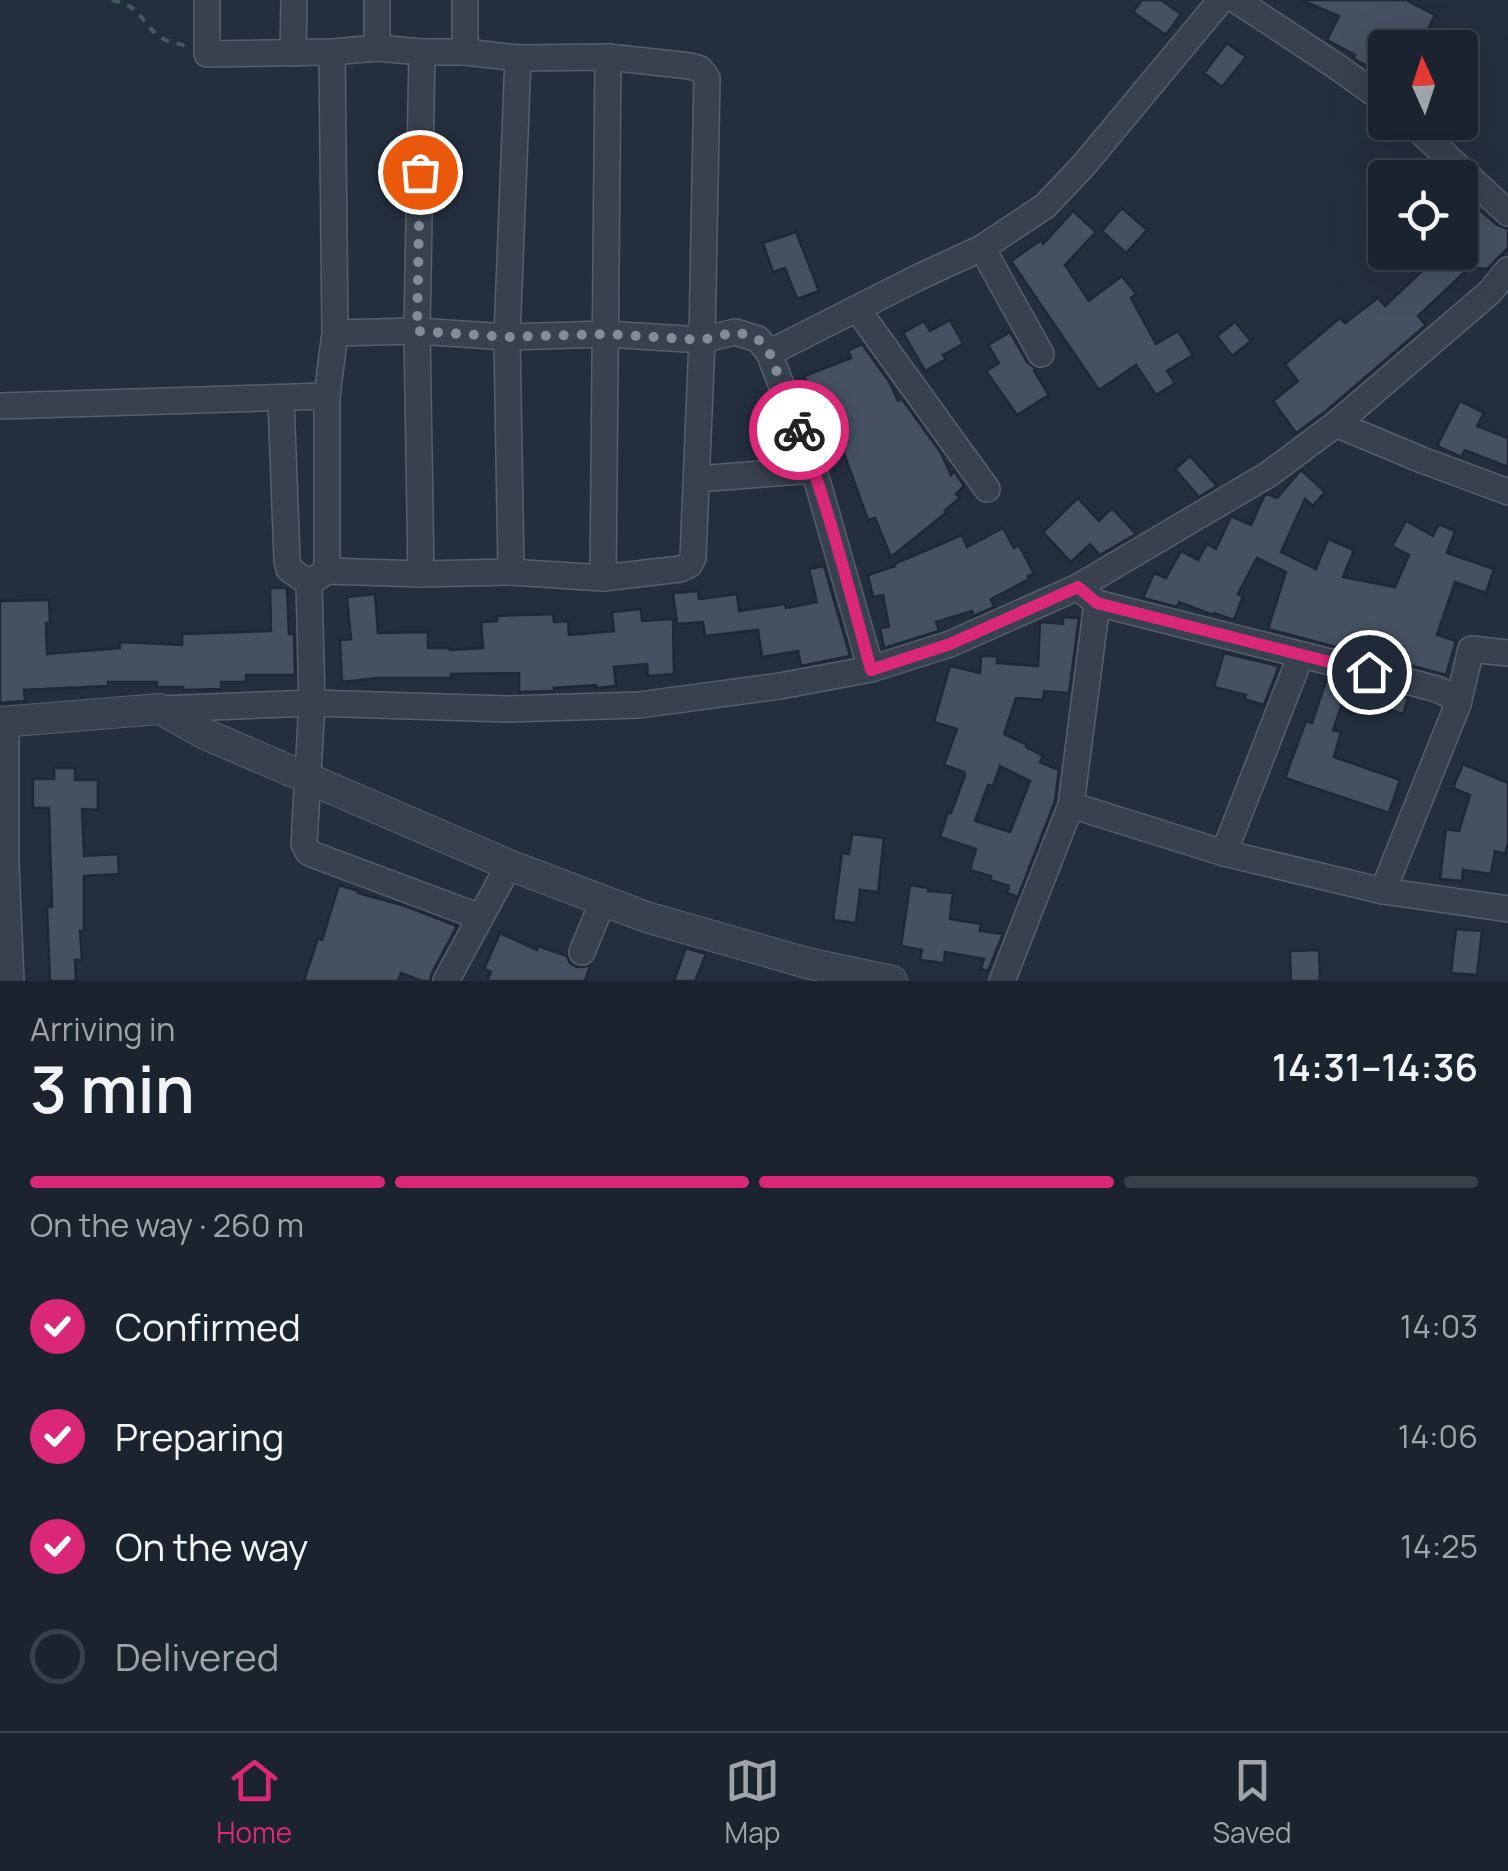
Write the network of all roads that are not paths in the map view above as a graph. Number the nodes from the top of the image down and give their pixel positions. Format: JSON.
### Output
{"nodes":[{"id":1,"x":207,"y":0,"type":"edge"},
{"id":2,"x":294,"y":0,"type":"edge"},
{"id":3,"x":377,"y":0,"type":"edge"},
{"id":4,"x":465,"y":0,"type":"edge"},
{"id":5,"x":1221,"y":0,"type":"edge"},
{"id":6,"x":1236,"y":0,"type":"edge"},
{"id":7,"x":377,"y":48,"type":"junction"},
{"id":8,"x":332,"y":52,"type":"junction"},
{"id":9,"x":422,"y":52,"type":"junction"},
{"id":10,"x":465,"y":52,"type":"junction"},
{"id":11,"x":293,"y":53,"type":"junction"},
{"id":12,"x":608,"y":57,"type":"junction"},
{"id":13,"x":518,"y":58,"type":"junction"},
{"id":14,"x":1368,"y":90,"type":"edge"},
{"id":15,"x":1429,"y":140,"type":"edge"},
{"id":16,"x":1508,"y":213,"type":"edge"},
{"id":17,"x":982,"y":248,"type":"junction"},
{"id":18,"x":1508,"y":270,"type":"edge"},
{"id":19,"x":857,"y":308,"type":"junction"},
{"id":20,"x":417,"y":331,"type":"junction"},
{"id":21,"x":336,"y":333,"type":"junction"},
{"id":22,"x":606,"y":334,"type":"junction"},
{"id":23,"x":507,"y":337,"type":"junction"},
{"id":24,"x":702,"y":340,"type":"junction"},
{"id":25,"x":770,"y":354,"type":"junction"},
{"id":26,"x":1041,"y":354,"type":"dead end"},
{"id":27,"x":327,"y":396,"type":"junction"},
{"id":28,"x":281,"y":399,"type":"junction"},
{"id":29,"x":0,"y":406,"type":"edge"},
{"id":30,"x":1336,"y":424,"type":"junction"},
{"id":31,"x":814,"y":470,"type":"junction"},
{"id":32,"x":697,"y":480,"type":"junction"},
{"id":33,"x":987,"y":488,"type":"dead end"},
{"id":34,"x":1508,"y":492,"type":"edge"},
{"id":35,"x":511,"y":572,"type":"junction"},
{"id":36,"x":421,"y":574,"type":"junction"},
{"id":37,"x":318,"y":577,"type":"junction"},
{"id":38,"x":602,"y":578,"type":"junction"},
{"id":39,"x":1087,"y":595,"type":"junction"},
{"id":40,"x":1508,"y":653,"type":"edge"},
{"id":41,"x":1301,"y":655,"type":"junction"},
{"id":42,"x":871,"y":670,"type":"junction"},
{"id":43,"x":312,"y":704,"type":"junction"},
{"id":44,"x":1458,"y":704,"type":"junction"},
{"id":45,"x":160,"y":709,"type":"junction"},
{"id":46,"x":3,"y":722,"type":"edge"},
{"id":47,"x":309,"y":778,"type":"junction"},
{"id":48,"x":1071,"y":806,"type":"junction"},
{"id":49,"x":1224,"y":853,"type":"junction"},
{"id":50,"x":508,"y":864,"type":"junction"},
{"id":51,"x":1383,"y":891,"type":"junction"},
{"id":52,"x":604,"y":901,"type":"junction"},
{"id":53,"x":1508,"y":909,"type":"edge"},
{"id":54,"x":480,"y":917,"type":"junction"},
{"id":55,"x":582,"y":952,"type":"dead end"},
{"id":56,"x":802,"y":972,"type":"edge"},
{"id":57,"x":11,"y":981,"type":"edge"},
{"id":58,"x":446,"y":981,"type":"edge"},
{"id":59,"x":892,"y":981,"type":"edge"},
{"id":60,"x":1002,"y":981,"type":"edge"}],
"edges":[{"from":1,"to":11,"type":"street"},
{"from":2,"to":11,"type":"street"},
{"from":3,"to":7,"type":"street"},
{"from":4,"to":10,"type":"street"},
{"from":5,"to":17,"type":"street"},
{"from":6,"to":14,"type":"street"},
{"from":7,"to":8,"type":"street"},
{"from":7,"to":9,"type":"street"},
{"from":8,"to":11,"type":"street"},
{"from":8,"to":21,"type":"street"},
{"from":9,"to":10,"type":"street"},
{"from":9,"to":20,"type":"street"},
{"from":10,"to":13,"type":"street"},
{"from":12,"to":13,"type":"street"},
{"from":12,"to":22,"type":"street"},
{"from":12,"to":24,"type":"street"},
{"from":13,"to":23,"type":"street"},
{"from":15,"to":16,"type":"street"},
{"from":17,"to":19,"type":"street"},
{"from":17,"to":26,"type":"street"},
{"from":18,"to":30,"type":"street"},
{"from":19,"to":25,"type":"street"},
{"from":19,"to":33,"type":"street"},
{"from":20,"to":21,"type":"street"},
{"from":20,"to":23,"type":"street"},
{"from":20,"to":36,"type":"street"},
{"from":21,"to":27,"type":"street"},
{"from":22,"to":23,"type":"street"},
{"from":22,"to":24,"type":"street"},
{"from":22,"to":38,"type":"street"},
{"from":23,"to":35,"type":"street"},
{"from":24,"to":25,"type":"street"},
{"from":24,"to":32,"type":"street"},
{"from":25,"to":31,"type":"street"},
{"from":27,"to":28,"type":"street"},
{"from":27,"to":37,"type":"street"},
{"from":28,"to":29,"type":"street"},
{"from":28,"to":37,"type":"street"},
{"from":30,"to":34,"type":"street"},
{"from":30,"to":39,"type":"street"},
{"from":31,"to":32,"type":"street"},
{"from":31,"to":42,"type":"street"},
{"from":32,"to":38,"type":"street"},
{"from":35,"to":36,"type":"street"},
{"from":35,"to":38,"type":"street"},
{"from":36,"to":37,"type":"street"},
{"from":37,"to":43,"type":"street"},
{"from":39,"to":41,"type":"street"},
{"from":39,"to":42,"type":"street"},
{"from":39,"to":48,"type":"street"},
{"from":40,"to":44,"type":"street"},
{"from":41,"to":44,"type":"street"},
{"from":41,"to":49,"type":"street"},
{"from":42,"to":43,"type":"street"},
{"from":43,"to":45,"type":"street"},
{"from":43,"to":47,"type":"street"},
{"from":44,"to":51,"type":"street"},
{"from":45,"to":46,"type":"street"},
{"from":45,"to":47,"type":"street"},
{"from":46,"to":57,"type":"street"},
{"from":47,"to":50,"type":"street"},
{"from":47,"to":54,"type":"street"},
{"from":48,"to":49,"type":"street"},
{"from":48,"to":60,"type":"street"},
{"from":49,"to":51,"type":"street"},
{"from":50,"to":52,"type":"street"},
{"from":50,"to":54,"type":"street"},
{"from":51,"to":53,"type":"street"},
{"from":52,"to":55,"type":"street"},
{"from":52,"to":56,"type":"street"},
{"from":54,"to":58,"type":"street"},
{"from":56,"to":59,"type":"street"}]}
